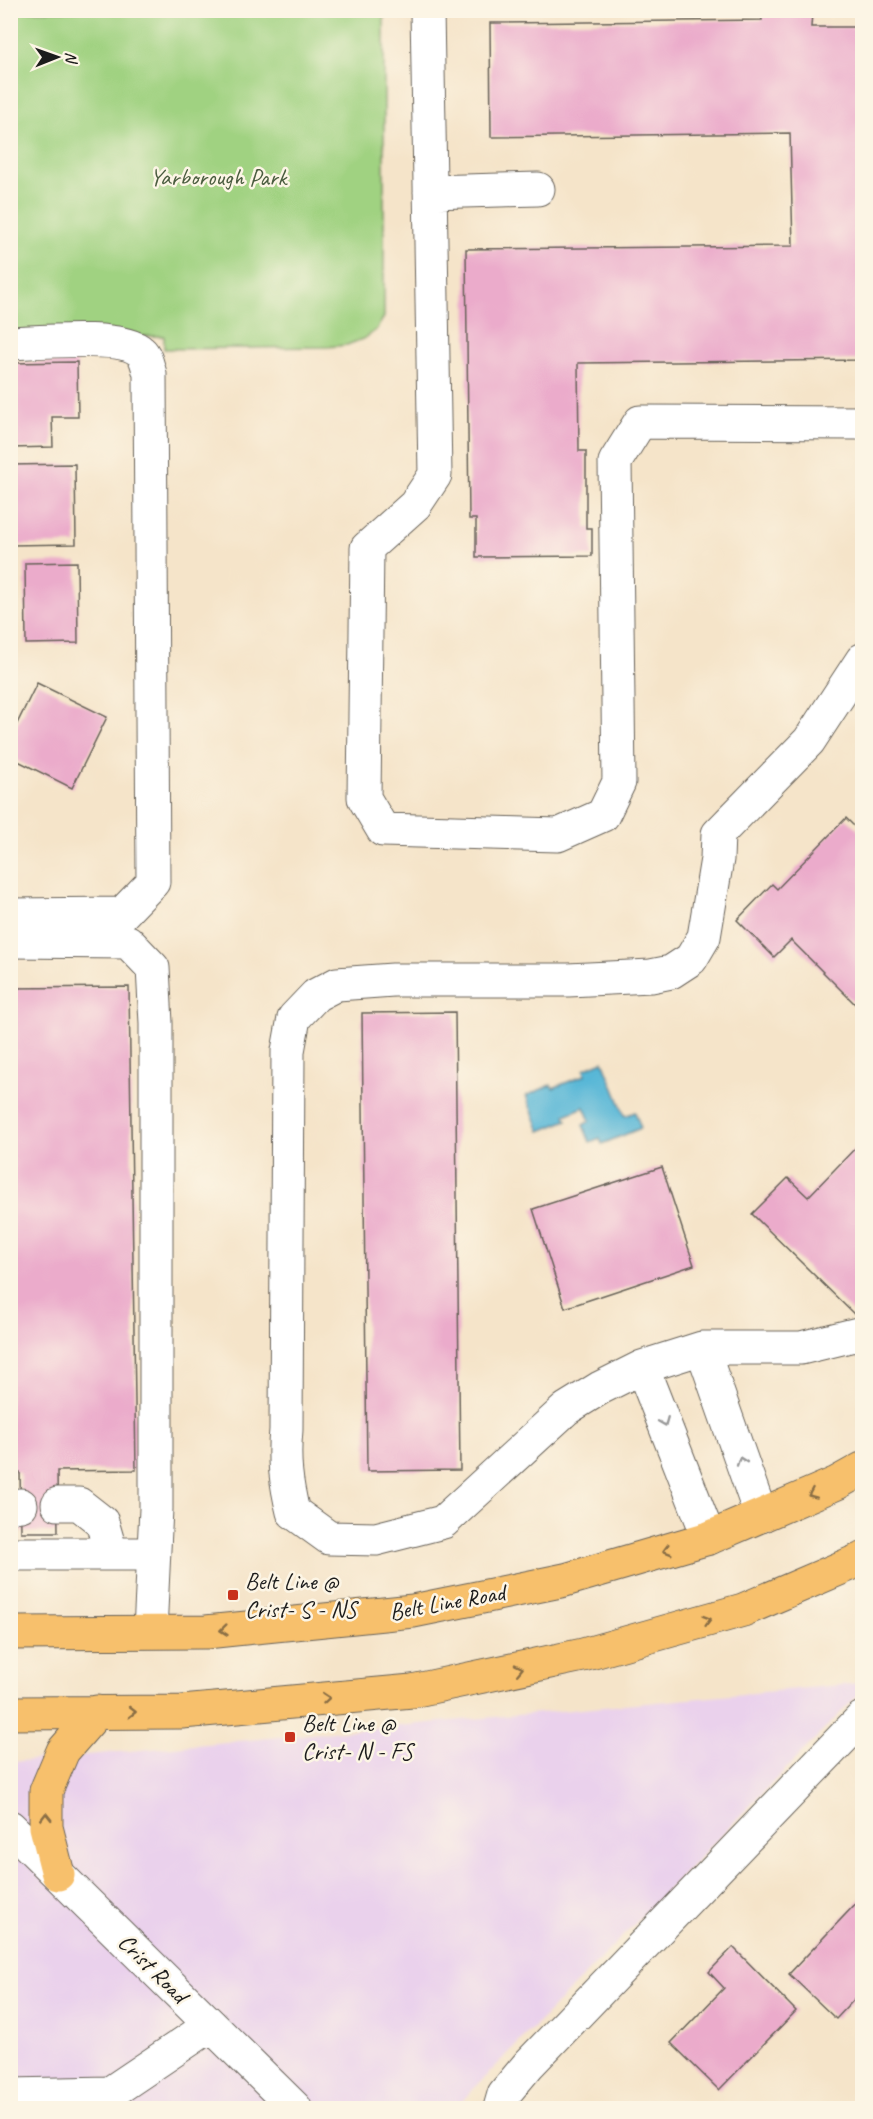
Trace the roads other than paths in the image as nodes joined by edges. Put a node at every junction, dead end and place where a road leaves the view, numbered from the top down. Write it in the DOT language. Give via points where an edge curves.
graph roads {
  1 [pos="428,10"];
  2 [pos="538,189"];
  3 [pos="430,192"];
  4 [pos="10,343"];
  5 [pos="862,423"];
  6 [pos="862,660"];
  7 [pos="10,915"];
  8 [pos="10,941"];
  9 [pos="862,1333"];
  10 [pos="702,1348"];
  11 [pos="642,1367"];
  12 [pos="862,1469"];
  13 [pos="58,1504"];
  14 [pos="761,1516"];
  15 [pos="709,1538"];
  16 [pos="111,1553"];
  17 [pos="10,1554"];
  18 [pos="153,1554"];
  19 [pos="862,1559"];
  20 [pos="150,1631"];
  21 [pos="10,1633"];
  22 [pos="97,1712"];
  23 [pos="10,1713"];
  24 [pos="862,1718"];
  25 [pos="10,1827"];
  26 [pos="58,1874"];
  27 [pos="211,2025"];
  28 [pos="10,2095"];
  29 [pos="110,2101"];
  30 [pos="295,2109"];
  31 [pos="500,2109"];
  1 -- 3 [label="street"];
  2 -- 3 [label="street"];
  3 -- 5 [label="street" via="435,475 415,505 368,548 364,798 383,830 558,835 603,815 619,782 615,462 640,422"];
  4 -- 7 [label="street" via="128,344 142,352 150,374 153,882 122,914"];
  6 -- 11 [label="street" via="809,741 718,834 704,936 691,959 671,972 568,980 393,980 338,984 316,994 294,1018 288,1051 284,1451 293,1512 329,1538 376,1539 443,1522 566,1409"];
  8 -- 18 [label="street" via="128,942 153,968"];
  9 -- 10 [label="street" via="801,1348"];
  10 -- 11 [label="street"];
  14 -- 10 [label="street, one-way"];
  11 -- 15 [label="street, one-way"];
  12 -- 14 [label="main road, Belt Line Road, one-way"];
  13 -- 16 [label="street" via="79,1504 102,1522"];
  14 -- 15 [label="main road, Belt Line Road"];
  15 -- 20 [label="main road, Belt Line Road, one-way" via="565,1580 413,1611 206,1632"];
  16 -- 17 [label="street"];
  16 -- 18 [label="street"];
  18 -- 20 [label="street"];
  22 -- 19 [label="main road, one-way" via="182,1712 412,1691 583,1655 743,1610"];
  20 -- 21 [label="main road, Belt Line Road"];
  22 -- 23 [label="main road"];
  26 -- 22 [label="main road, one-way" via="46,1827 46,1791 63,1751"];
  24 -- 31 [label="street" via="529,2064 504,2094"];
  25 -- 26 [label="street, Crist Road"];
  26 -- 27 [label="street, Crist Road"];
  27 -- 29 [label="street"];
  27 -- 30 [label="street, Crist Road"];
  28 -- 29 [label="street"];
}
